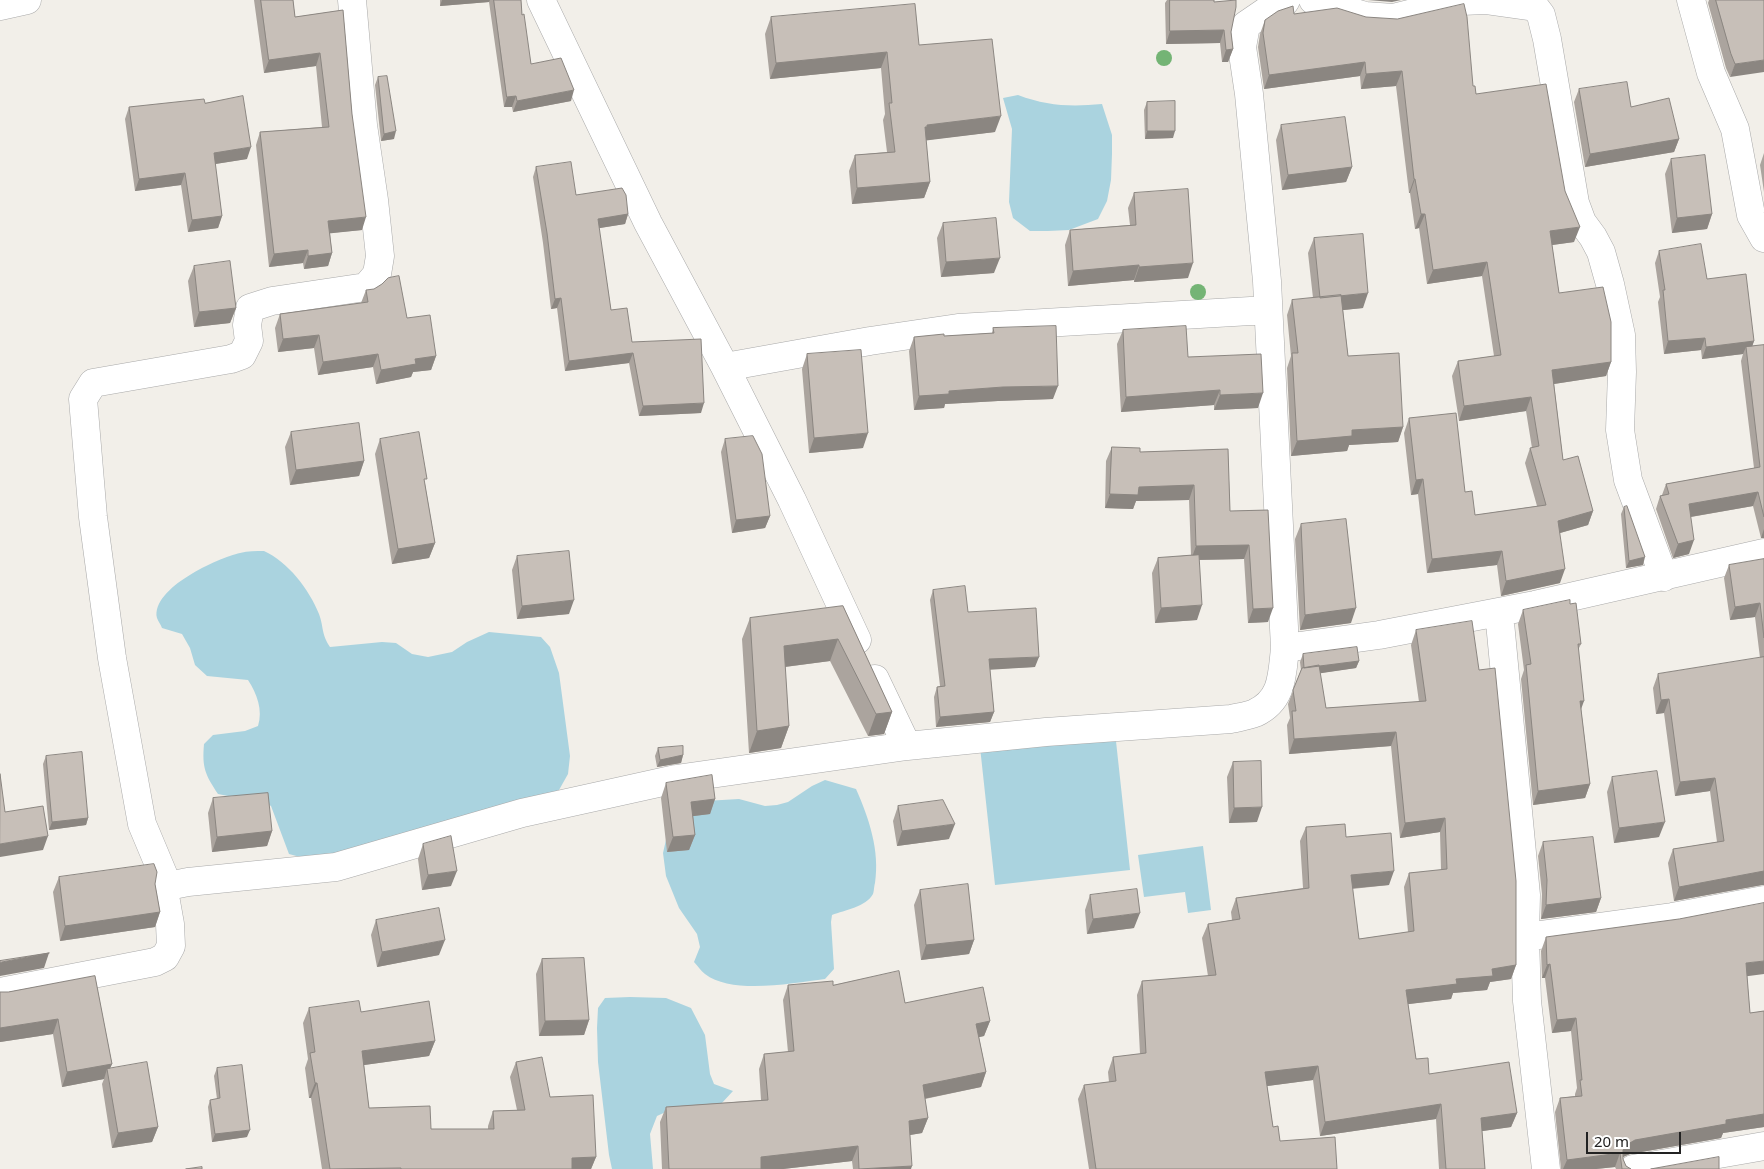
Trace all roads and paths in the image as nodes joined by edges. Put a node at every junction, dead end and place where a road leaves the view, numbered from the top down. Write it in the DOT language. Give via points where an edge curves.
graph roads {
  1 [pos="27,0"];
  2 [pos="352,0"];
  3 [pos="541,0"];
  4 [pos="1286,0"];
  5 [pos="1313,0"];
  6 [pos="1691,0"];
  7 [pos="0,6"];
  8 [pos="1764,238"];
  9 [pos="1268,310"];
  10 [pos="725,367"];
  11 [pos="1764,554"];
  12 [pos="1664,577"];
  13 [pos="1499,612"];
  14 [pos="1285,648"];
  15 [pos="907,746"];
  16 [pos="168,886"];
  17 [pos="1764,900"];
  18 [pos="1524,937"];
  19 [pos="0,992"];
  20 [pos="1764,1146"];
  21 [pos="1546,1169"];
  22 [pos="1632,1169"];
  1 -- 7 [label="street"];
  2 -- 16 [label="street" via="363,125 380,256 377,274 366,287 272,301 250,308 249,341 242,355 94,383 83,399 92,517 116,678 142,824"];
  3 -- 10 [label="street" via="648,223"];
  4 -- 9 [label="street" via="1246,24 1242,47"];
  5 -- 12 [label="street" via="1365,16 1393,18 1485,0 1535,8 1541,15 1575,203 1582,222 1601,252 1621,335 1620,430 1628,480"];
  6 -- 8 [label="street" via="1711,73 1735,129 1751,215"];
  9 -- 10 [label="street" via="958,328"];
  9 -- 14 [label="street"];
  10 -- 15 [label="street" via="792,500"];
  11 -- 12 [label="street"];
  12 -- 13 [label="street"];
  13 -- 14 [label="street" via="1379,635"];
  13 -- 18 [label="street" via="1526,895"];
  14 -- 15 [label="street" via="1281,682 1274,700 1255,713 1231,719"];
  15 -- 16 [label="street" via="676,779 522,813 336,867 214,878"];
  16 -- 19 [label="street" via="165,896 171,946 166,957 155,962"];
  17 -- 18 [label="street" via="1672,917"];
  18 -- 21 [label="street" via="1526,1001"];
  20 -- 22 [label="street"];
}
